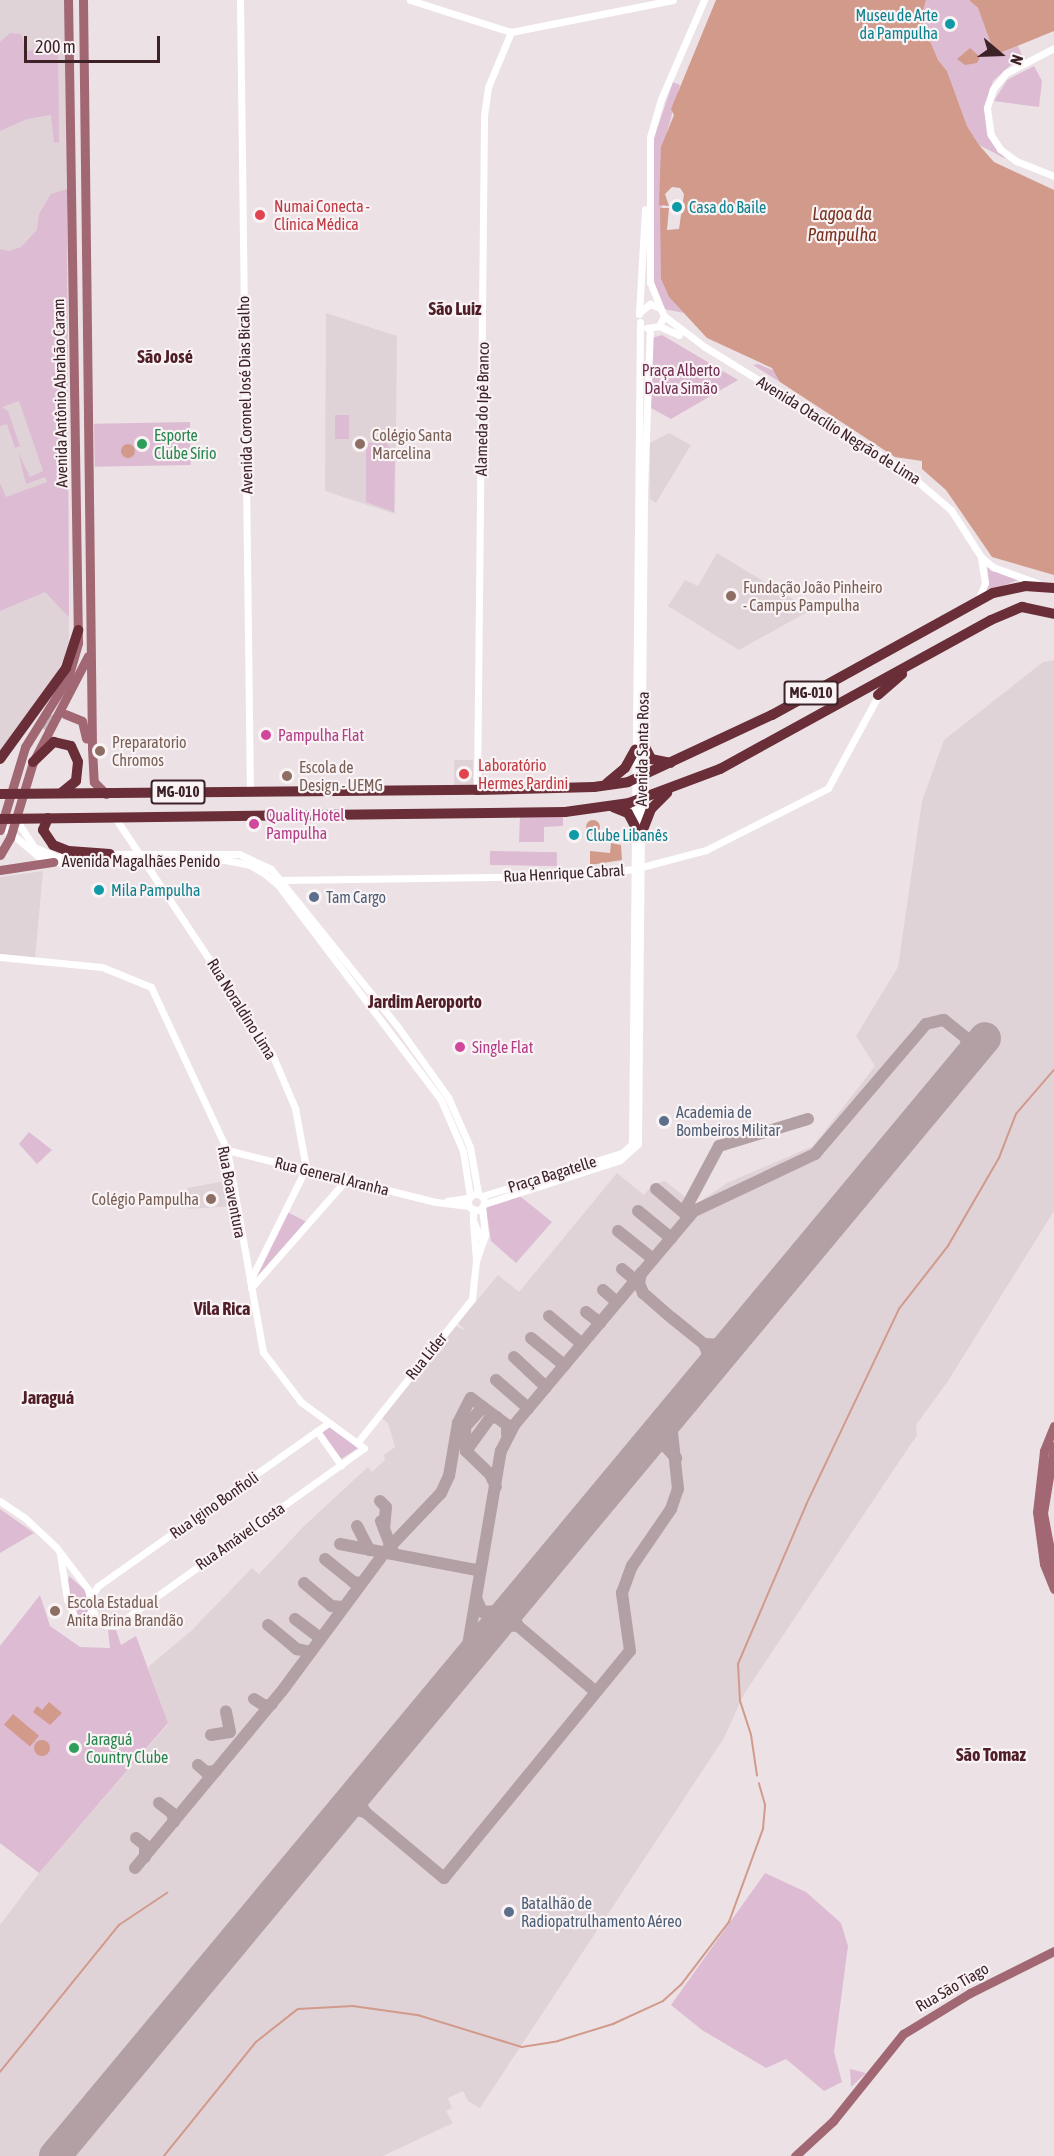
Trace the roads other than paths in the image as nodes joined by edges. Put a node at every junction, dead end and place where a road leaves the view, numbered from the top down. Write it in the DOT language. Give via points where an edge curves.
graph roads {
  1 [pos="68,0"];
  2 [pos="84,0"];
  3 [pos="240,0"];
  4 [pos="410,0"];
  5 [pos="674,0"];
  6 [pos="704,0"];
  7 [pos="510,32"];
  8 [pos="1054,48"];
  9 [pos="1054,176"];
  10 [pos="647,201"];
  11 [pos="640,254"];
  12 [pos="649,270"];
  13 [pos="660,308"];
  14 [pos="664,316"];
  15 [pos="640,318"];
  16 [pos="659,326"];
  17 [pos="650,329"];
  18 [pos="705,347"];
  19 [pos="75,350"];
  20 [pos="87,350"];
  21 [pos="981,557"];
  22 [pos="1054,588"];
  23 [pos="977,603"];
  24 [pos="1054,614"];
  25 [pos="78,630"];
  26 [pos="90,643"];
  27 [pos="908,667"];
  28 [pos="875,694"];
  29 [pos="65,714"];
  30 [pos="43,728"];
  31 [pos="639,746"];
  32 [pos="0,759"];
  33 [pos="33,762"];
  34 [pos="674,763"];
  35 [pos="17,771"];
  36 [pos="639,779"];
  37 [pos="94,782"];
  38 [pos="603,786"];
  39 [pos="673,789"];
  40 [pos="477,790"];
  41 [pos="250,791"];
  42 [pos="0,794"];
  43 [pos="59,794"];
  44 [pos="106,794"];
  45 [pos="638,801"];
  46 [pos="19,807"];
  47 [pos="610,807"];
  48 [pos="48,818"];
  49 [pos="0,819"];
  50 [pos="116,819"];
  51 [pos="0,824"];
  52 [pos="0,830"];
  53 [pos="638,831"];
  54 [pos="110,854"];
  55 [pos="0,855"];
  56 [pos="143,857"];
  57 [pos="52,858"];
  58 [pos="638,869"];
  59 [pos="0,870"];
  60 [pos="283,880"];
  61 [pos="0,957"];
  62 [pos="227,1150"];
  63 [pos="621,1156"];
  64 [pos="306,1168"];
  65 [pos="346,1180"];
  66 [pos="480,1194"];
  67 [pos="470,1202"];
  68 [pos="483,1206"];
  69 [pos="473,1221"];
  70 [pos="483,1242"];
  71 [pos="476,1261"];
  72 [pos="250,1285"];
  73 [pos="328,1423"];
  74 [pos="1054,1425"];
  75 [pos="317,1431"];
  76 [pos="357,1443"];
  77 [pos="1054,1446"];
  78 [pos="364,1448"];
  79 [pos="341,1465"];
  80 [pos="0,1501"];
  81 [pos="60,1554"];
  82 [pos="1054,1571"];
  83 [pos="98,1586"];
  84 [pos="88,1588"];
  85 [pos="1054,1589"];
  86 [pos="91,1597"];
  87 [pos="91,1611"];
  88 [pos="1054,1951"];
  89 [pos="795,2156"];
  1 -- 19 [label="main road, Avenida Antônio Abrahão Caram"];
  2 -- 20 [label="main road, Avenida Antônio Abrahão Caram"];
  3 -- 41 [label="street, Avenida Coronel José Dias Bicalho"];
  4 -- 7 [label="street"];
  5 -- 7 [label="street"];
  6 -- 10 [label="street" via="652,126"];
  7 -- 40 [label="street, Alameda do Ipê Branco" via="488,87 484,116"];
  8 -- 9 [label="street" via="1006,73 993,89 987,108 991,135 1006,155"];
  10 -- 11 [label="street"];
  10 -- 12 [label="street"];
  11 -- 12 [label="street" via="646,258"];
  11 -- 15 [label="street"];
  12 -- 13 [label="street"];
  13 -- 14 [label="street"];
  13 -- 15 [label="street" via="650,304"];
  14 -- 16 [label="street"];
  14 -- 18 [label="street, Avenida Otacílio Negrão de Lima"];
  15 -- 17 [label="street"];
  15 -- 31 [label="street, Avenida Santa Rosa"];
  16 -- 17 [label="street"];
  16 -- 18 [label="street, Avenida Otacílio Negrão de Lima"];
  17 -- 31 [label="street, Avenida Santa Rosa"];
  18 -- 21 [label="street, Avenida Otacílio Negrão de Lima" via="924,484 951,510"];
  19 -- 20 [label="main road"];
  19 -- 25 [label="main road, Avenida Antônio Abrahão Caram"];
  20 -- 26 [label="main road, Avenida Antônio Abrahão Caram"];
  21 -- 22 [label="street, Avenida Otacílio Negrão de Lima" via="1000,573"];
  21 -- 23 [label="street, Avenida Otacílio Negrão de Lima" via="985,583"];
  22 -- 23 [label="highway, MG-010" via="1014,587"];
  23 -- 34 [label="highway, MG-010" via="762,720"];
  24 -- 27 [label="highway, MG-010" via="1031,607 1014,610"];
  25 -- 32 [label="highway" via="66,668"];
  25 -- 35 [label="main road, Avenida Antônio Abrahão Caram" via="72,669 25,747"];
  26 -- 33 [label="main road, Avenida Antônio Abrahão Caram" via="75,684"];
  26 -- 37 [label="main road, Avenida Antônio Abrahão Caram"];
  27 -- 28 [label="highway"];
  27 -- 28 [label="highway, MG-010" via="885,680"];
  28 -- 39 [label="highway, MG-010"];
  28 -- 58 [label="street, Rua Henrique Cabral" via="828,788 723,843"];
  29 -- 37 [label="main road" via="76,718 86,730 87,768"];
  30 -- 35 [label="main road"];
  31 -- 34 [label="highway" via="651,759"];
  31 -- 36 [label="street, Avenida Santa Rosa"];
  31 -- 38 [label="highway" via="625,768"];
  33 -- 43 [label="highway" via="54,742 71,746 77,754 76,781"];
  33 -- 46 [label="main road, Avenida Antônio Abrahão Caram"];
  34 -- 36 [label="highway, MG-010"];
  35 -- 52 [label="main road"];
  36 -- 38 [label="highway, MG-010"];
  36 -- 45 [label="street, Avenida Santa Rosa"];
  37 -- 44 [label="main road"];
  38 -- 40 [label="highway, MG-010"];
  39 -- 45 [label="highway, MG-010"];
  39 -- 53 [label="highway" via="651,809"];
  40 -- 41 [label="highway, MG-010"];
  41 -- 44 [label="highway, MG-010"];
  42 -- 43 [label="highway, MG-010"];
  43 -- 44 [label="highway, MG-010"];
  45 -- 47 [label="highway, MG-010"];
  45 -- 53 [label="street, Avenida Santa Rosa"];
  46 -- 55 [label="main road, Avenida Antônio Abrahão Caram" via="10,838"];
  46 -- 57 [label="street" via="20,826 27,840"];
  47 -- 50 [label="highway, MG-010" via="565,812"];
  47 -- 53 [label="highway" via="625,810"];
  48 -- 49 [label="highway, MG-010"];
  48 -- 50 [label="highway, MG-010"];
  48 -- 54 [label="highway" via="43,830 52,845 69,851"];
  50 -- 56 [label="street, Rua Noraldino Lima"];
  51 -- 57 [label="street, Avenida Magalhães Penido" via="38,856"];
  53 -- 58 [label="street, Avenida Santa Rosa"];
  54 -- 56 [label="street, Avenida Magalhães Penido"];
  54 -- 57 [label="street, Avenida Magalhães Penido"];
  56 -- 57 [label="street, Avenida Magalhães Penido"];
  56 -- 60 [label="street, Avenida Magalhães Penido" via="250,856"];
  56 -- 64 [label="street, Rua Noraldino Lima" via="272,1054 295,1108"];
  56 -- 67 [label="street, Avenida Magalhães Penido" via="241,862 278,885 441,1101 463,1150"];
  57 -- 59 [label="main road"];
  58 -- 60 [label="street, Rua Henrique Cabral" via="575,876"];
  58 -- 63 [label="street, Avenida Santa Rosa" via="638,1144"];
  60 -- 66 [label="street, Avenida Magalhães Penido" via="448,1097 470,1147"];
  61 -- 62 [label="street, Rua Boaventura" via="102,967 151,987"];
  62 -- 64 [label="street, Rua General Aranha"];
  62 -- 72 [label="street, Rua Boaventura"];
  63 -- 66 [label="street, Praça Bagatelle"];
  63 -- 68 [label="street, Praça Bagatelle"];
  64 -- 65 [label="street, Rua General Aranha"];
  64 -- 72 [label="street"];
  65 -- 67 [label="street, Rua General Aranha" via="436,1202"];
  65 -- 72 [label="street"];
  66 -- 67 [label="street, Praça Bagatelle"];
  66 -- 68 [label="street, Avenida Magalhães Penido"];
  67 -- 68 [label="street, Praça Bagatelle"];
  67 -- 69 [label="street, Rua Líder"];
  68 -- 70 [label="street, Rua Líder"];
  69 -- 70 [label="street, Rua Líder"];
  69 -- 71 [label="street, Rua Líder"];
  70 -- 71 [label="street, Rua Líder"];
  71 -- 76 [label="street, Rua Líder" via="472,1299"];
  72 -- 73 [label="street, Rua Boaventura" via="268,1363 301,1402"];
  73 -- 75 [label="street, Rua Igino Bonfioli"];
  73 -- 76 [label="street, Rua Boaventura"];
  74 -- 85 [label="main road" via="1044,1451 1036,1512 1044,1564"];
  75 -- 79 [label="street"];
  75 -- 83 [label="street, Rua Igino Bonfioli"];
  76 -- 78 [label="street, Rua Boaventura"];
  77 -- 82 [label="main road" via="1043,1513"];
  78 -- 79 [label="street, Rua Amável Costa"];
  79 -- 87 [label="street, Rua Amável Costa" via="117,1625 100,1623"];
  80 -- 81 [label="street" via="40,1531"];
  81 -- 84 [label="street"];
  81 -- 87 [label="street" via="67,1599 75,1618 84,1623"];
  83 -- 84 [label="street, Rua Igino Bonfioli"];
  83 -- 86 [label="street, Rua Igino Bonfioli"];
  84 -- 86 [label="street"];
  86 -- 87 [label="street"];
  88 -- 89 [label="main road, Rua São Tiago" via="940,2010 896,2041 888,2057 860,2084 833,2121"];
}
